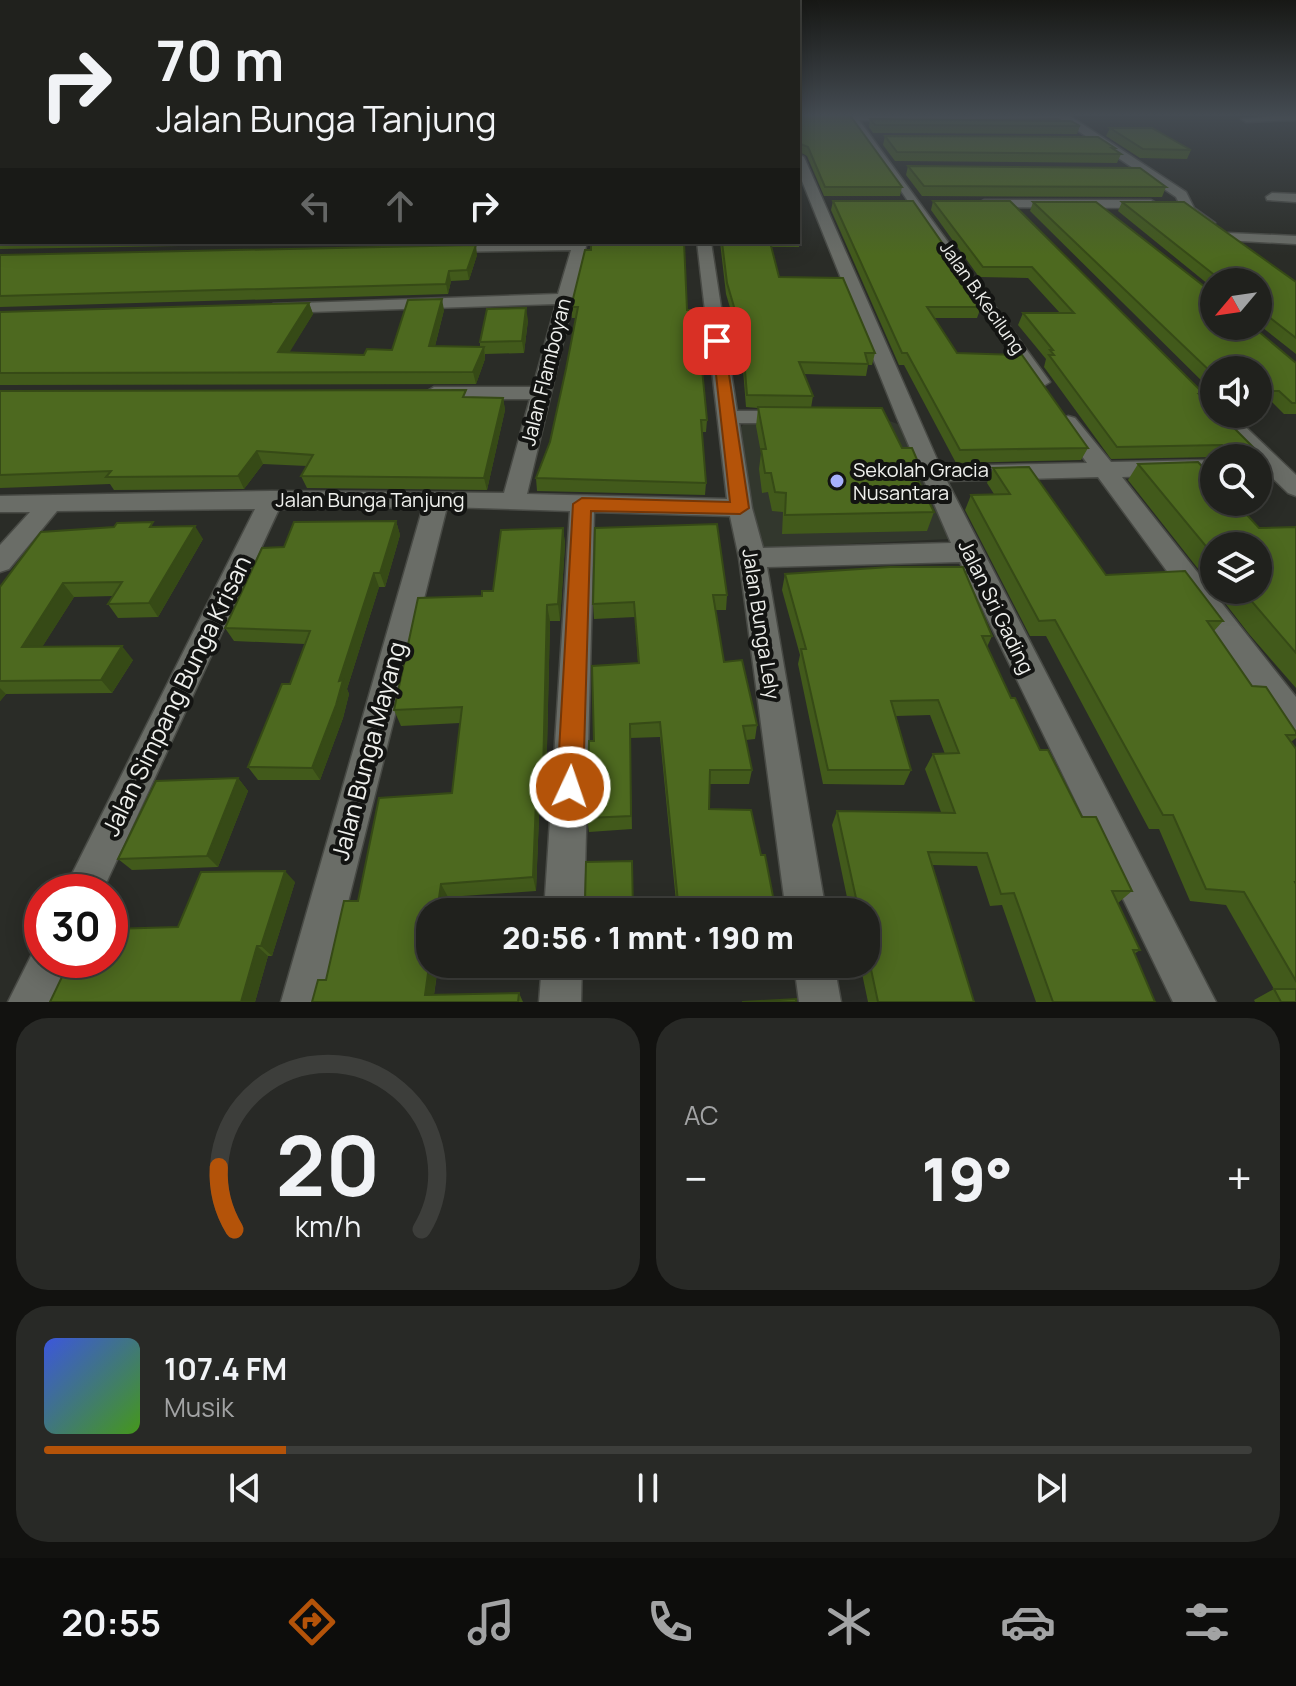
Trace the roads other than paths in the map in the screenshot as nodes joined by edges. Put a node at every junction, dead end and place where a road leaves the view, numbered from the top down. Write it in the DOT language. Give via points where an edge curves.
graph roads {
  1 [pos="886,161"];
  2 [pos="1132,161"];
  3 [pos="800,162"];
  4 [pos="891,168"];
  5 [pos="906,168"];
  6 [pos="1116,170"];
  7 [pos="1146,170"];
  8 [pos="1272,197"];
  9 [pos="1296,198"];
  10 [pos="815,203"];
  11 [pos="892,203"];
  12 [pos="923,204"];
  13 [pos="972,204"];
  14 [pos="1097,204"];
  15 [pos="1186,204"];
  16 [pos="1013,205"];
  17 [pos="1029,222"];
  18 [pos="1118,222"];
  19 [pos="1228,237"];
  20 [pos="1296,240"];
  21 [pos="580,244"];
  22 [pos="704,244"];
  23 [pos="423,248"];
  24 [pos="1251,252"];
  25 [pos="565,299"];
  26 [pos="267,308"];
  27 [pos="421,393"];
  28 [pos="541,393"];
  29 [pos="729,417"];
  30 [pos="805,417"];
  31 [pos="1232,428"];
  32 [pos="1246,444"];
  33 [pos="1272,465"];
  34 [pos="1296,465"];
  35 [pos="1200,467"];
  36 [pos="1103,470"];
  37 [pos="1272,470"];
  38 [pos="933,474"];
  39 [pos="1296,488"];
  40 [pos="272,499"];
  41 [pos="437,499"];
  42 [pos="52,502"];
  43 [pos="513,503"];
  44 [pos="0,504"];
  45 [pos="582,504"];
  46 [pos="740,508"];
  47 [pos="968,552"];
  48 [pos="752,558"];
  49 [pos="0,562"];
  50 [pos="1296,722"];
  51 [pos="91,874"];
  52 [pos="565,898"];
  53 [pos="804,898"];
  54 [pos="41,978"];
  55 [pos="561,978"];
  56 [pos="816,978"];
  57 [pos="29,1002"];
  58 [pos="302,1002"];
  59 [pos="560,1002"];
  60 [pos="820,1002"];
  61 [pos="1195,1002"];
  1 -- 4 [label="street, Jalan B.Kecilung"];
  2 -- 7 [label="street"];
  3 -- 10 [label="street, Jalan Sri Gading"];
  4 -- 5 [label="street"];
  4 -- 12 [label="street, Jalan B.Kecilung"];
  6 -- 7 [label="street"];
  7 -- 15 [label="street"];
  8 -- 9 [label="street"];
  10 -- 38 [label="street, Jalan Sri Gading" via="894,418"];
  11 -- 12 [label="street"];
  12 -- 36 [label="street, Jalan B.Kecilung"];
  13 -- 16 [label="street"];
  14 -- 15 [label="street"];
  14 -- 16 [label="street"];
  14 -- 18 [label="street"];
  15 -- 19 [label="street"];
  16 -- 17 [label="street"];
  19 -- 20 [label="street"];
  19 -- 24 [label="street"];
  21 -- 23 [label="street"];
  21 -- 25 [label="street, Jalan Flamboyan"];
  22 -- 29 [label="street, Jalan Bunga Lely"];
  25 -- 26 [label="street"];
  25 -- 28 [label="street, Jalan Flamboyan"];
  27 -- 28 [label="street"];
  28 -- 43 [label="street, Jalan Flamboyan"];
  29 -- 30 [label="street"];
  29 -- 46 [label="street, Jalan Bunga Lely"];
  31 -- 32 [label="street"];
  33 -- 34 [label="street"];
  35 -- 36 [label="street"];
  36 -- 38 [label="street"];
  36 -- 50 [label="street, Jalan B.Kecilung"];
  37 -- 39 [label="street"];
  38 -- 47 [label="street, Jalan Sri Gading"];
  40 -- 41 [label="street, Jalan Bunga Tanjung"];
  40 -- 42 [label="street, Jalan Bunga Tanjung"];
  40 -- 51 [label="street, Jalan Simpang Bunga Krisan"];
  41 -- 43 [label="street, Jalan Bunga Tanjung"];
  41 -- 58 [label="street, Jalan Bunga Mayang"];
  42 -- 44 [label="street, Jalan Bunga Tanjung"];
  42 -- 49 [label="street"];
  43 -- 45 [label="street, Jalan Bunga Tanjung"];
  45 -- 46 [label="street, Jalan Bunga Tanjung"];
  45 -- 52 [label="street"];
  46 -- 48 [label="street, Jalan Bunga Lely"];
  47 -- 48 [label="street"];
  47 -- 61 [label="street, Jalan Sri Gading"];
  48 -- 53 [label="street, Jalan Bunga Lely"];
  54 -- 57 [label="street"];
  55 -- 59 [label="street"];
  56 -- 60 [label="street"];
}
